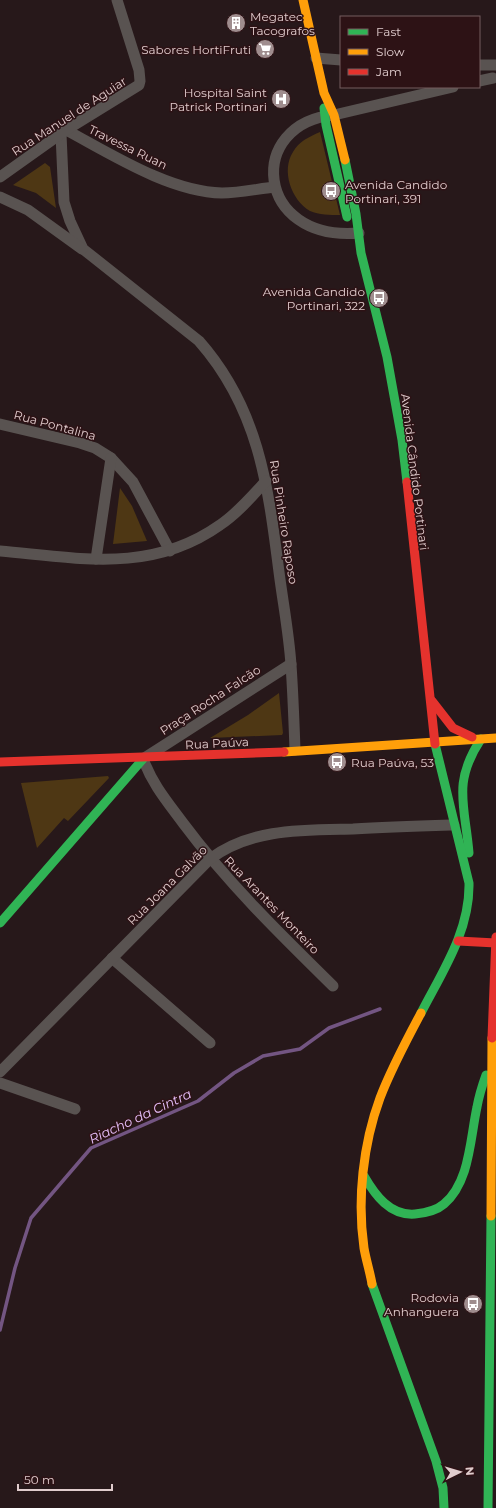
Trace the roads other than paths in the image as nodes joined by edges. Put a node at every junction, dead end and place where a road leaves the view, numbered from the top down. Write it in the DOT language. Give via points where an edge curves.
graph roads {
  1 [pos="117,0"];
  2 [pos="303,0"];
  3 [pos="316,58"];
  4 [pos="340,60"];
  5 [pos="480,65"];
  6 [pos="496,65"];
  7 [pos="493,78"];
  8 [pos="480,81"];
  9 [pos="449,88"];
  10 [pos="329,115"];
  11 [pos="63,132"];
  12 [pos="0,178"];
  13 [pos="274,187"];
  14 [pos="0,197"];
  15 [pos="355,233"];
  16 [pos="82,249"];
  17 [pos="0,424"];
  18 [pos="111,458"];
  19 [pos="266,481"];
  20 [pos="0,551"];
  21 [pos="170,551"];
  22 [pos="96,560"];
  23 [pos="291,664"];
  24 [pos="429,696"];
  25 [pos="496,738"];
  26 [pos="481,739"];
  27 [pos="435,742"];
  28 [pos="295,750"];
  29 [pos="143,759"];
  30 [pos="0,762"];
  31 [pos="454,825"];
  32 [pos="210,859"];
  33 [pos="467,871"];
  34 [pos="0,923"];
  35 [pos="496,937"];
  36 [pos="458,941"];
  37 [pos="496,943"];
  38 [pos="112,958"];
  39 [pos="332,986"];
  40 [pos="210,1043"];
  41 [pos="490,1060"];
  42 [pos="0,1072"];
  43 [pos="0,1083"];
  44 [pos="75,1109"];
  45 [pos="364,1176"];
  46 [pos="444,1508"];
  47 [pos="488,1508"];
  1 -- 11 [label="street, Rua Manuel de Aguiar" via="139,70 139,86"];
  2 -- 3 [label="main road, Avenida Cândido Portinari"];
  3 -- 4 [label="street"];
  3 -- 10 [label="main road, Avenida Cândido Portinari"];
  5 -- 6 [label="street"];
  7 -- 8 [label="street"];
  9 -- 10 [label="street"];
  10 -- 13 [label="street" via="306,121 282,142 274,170"];
  10 -- 15 [label="main road, Avenida Cândido Portinari" via="334,164"];
  11 -- 12 [label="street, Rua Manuel de Aguiar"];
  11 -- 13 [label="street, Travessa Ruan" via="129,165 179,184 222,192"];
  11 -- 16 [label="street, Rua Pinheiro Raposo" via="64,202"];
  13 -- 15 [label="street" via="288,212 300,222 329,233"];
  14 -- 16 [label="street" via="28,210"];
  15 -- 24 [label="main road, Avenida Cândido Portinari" via="387,357 402,440"];
  16 -- 19 [label="street, Rua Pinheiro Raposo" via="199,341 215,359 242,407 260,454"];
  17 -- 18 [label="street, Rua Pontalina" via="80,443"];
  18 -- 21 [label="street, Rua Pontalina" via="133,482"];
  18 -- 22 [label="street"];
  19 -- 21 [label="street" via="221,525 204,536"];
  19 -- 23 [label="street, Rua Pinheiro Raposo"];
  20 -- 22 [label="street"];
  21 -- 22 [label="street" via="126,560"];
  23 -- 28 [label="street, Rua Pinheiro Raposo"];
  23 -- 29 [label="street, Praça Rocha Falcão"];
  24 -- 26 [label="main road, Avenida Cândido Portinari" via="447,724 456,732"];
  24 -- 27 [label="main road, Avenida Cândido Portinari"];
  25 -- 26 [label="main road, Rua Paúva"];
  26 -- 27 [label="main road, Rua Paúva"];
  26 -- 33 [label="main road, Avenida Cândido Portinari" via="470,756 461,793 469,852"];
  27 -- 28 [label="main road, Rua Paúva"];
  27 -- 31 [label="main road, Avenida Cândido Portinari"];
  28 -- 29 [label="main road, Rua Paúva"];
  29 -- 30 [label="main road, Rua Paúva"];
  29 -- 32 [label="street, Rua Arantes Monteiro" via="151,780"];
  29 -- 34 [label="main road"];
  31 -- 32 [label="street, Rua Joana Galvão" via="274,833 224,848"];
  31 -- 33 [label="main road, Avenida Cândido Portinari"];
  32 -- 38 [label="street, Rua Joana Galvão"];
  32 -- 39 [label="street, Rua Arantes Monteiro" via="272,927"];
  33 -- 36 [label="main road, Avenida Cândido Portinari" via="469,903 466,921"];
  35 -- 41 [label="main road"];
  36 -- 37 [label="main road"];
  36 -- 45 [label="main road, Avenida Cândido Portinari" via="397,1059 380,1099 370,1133"];
  38 -- 40 [label="street"];
  38 -- 42 [label="street, Rua Joana Galvão"];
  41 -- 45 [label="main road" via="476,1108 461,1180 448,1201 428,1213 401,1213 388,1207 378,1198"];
  41 -- 47 [label="main road" via="491,1299"];
  43 -- 44 [label="street"];
  45 -- 46 [label="main road, Avenida Cândido Portinari" via="361,1193 364,1248 373,1286 436,1461 443,1488"];
}
